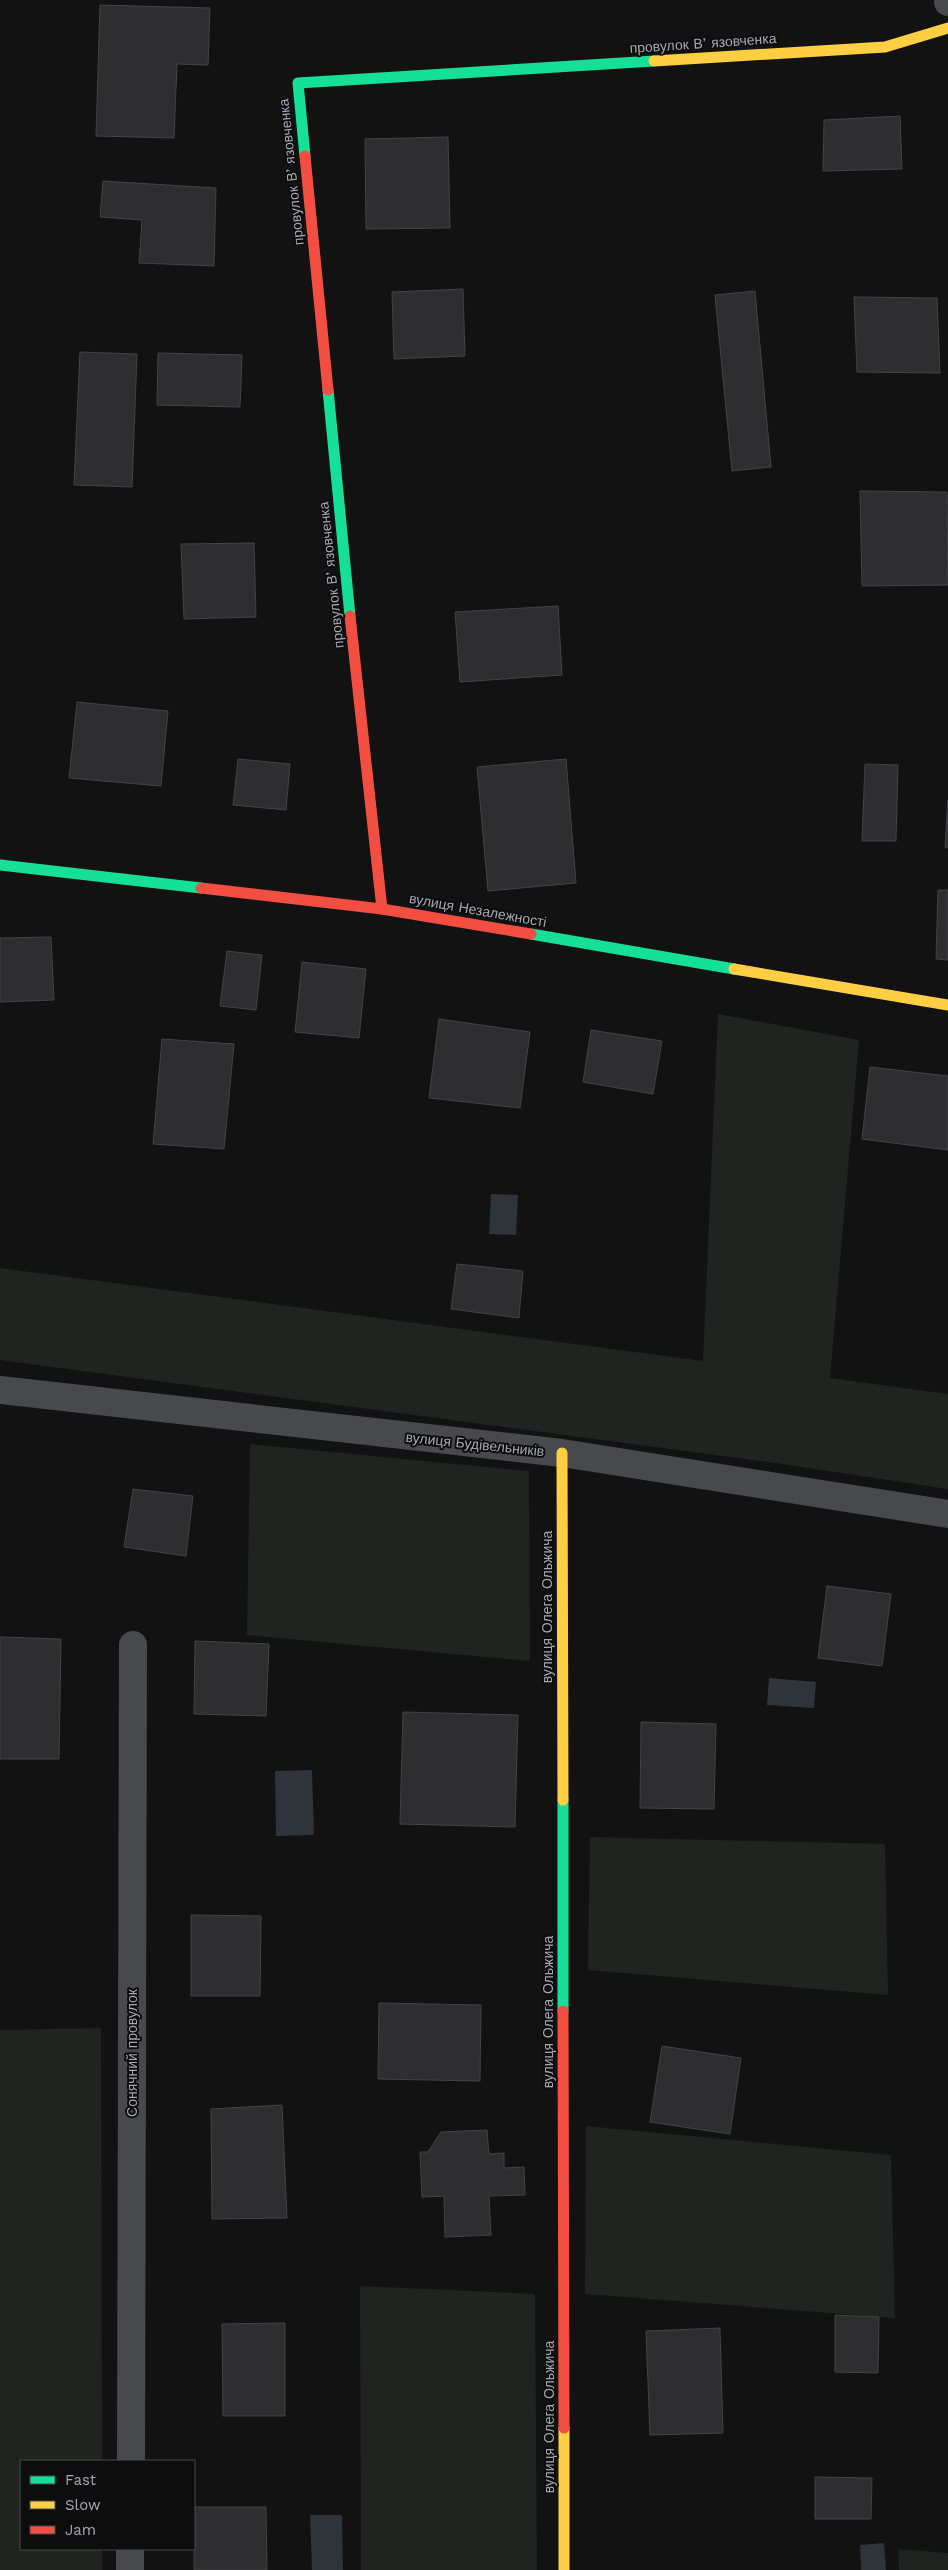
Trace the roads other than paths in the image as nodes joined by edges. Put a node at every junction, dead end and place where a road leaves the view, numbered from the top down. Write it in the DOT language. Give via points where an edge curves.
graph roads {
  1 [pos="948,28"];
  2 [pos="0,864"];
  3 [pos="382,909"];
  4 [pos="948,1005"];
  5 [pos="0,1390"];
  6 [pos="562,1453"];
  7 [pos="948,1514"];
  8 [pos="132,1645"];
  9 [pos="131,2460"];
  10 [pos="130,2550"];
  11 [pos="130,2570"];
  12 [pos="564,2570"];
  1 -- 3 [label="street, провулок Вʼязовченка" via="885,47 298,84 352,640"];
  2 -- 3 [label="street, вулиця Незалежності"];
  3 -- 4 [label="street, вулиця Незалежності"];
  5 -- 6 [label="street, вулиця Будівельників"];
  6 -- 7 [label="street, вулиця Будівельників"];
  6 -- 12 [label="street, вулиця Олега Ольжича"];
  8 -- 9 [label="street, Сонячний провулок"];
  10 -- 11 [label="street"];
}
